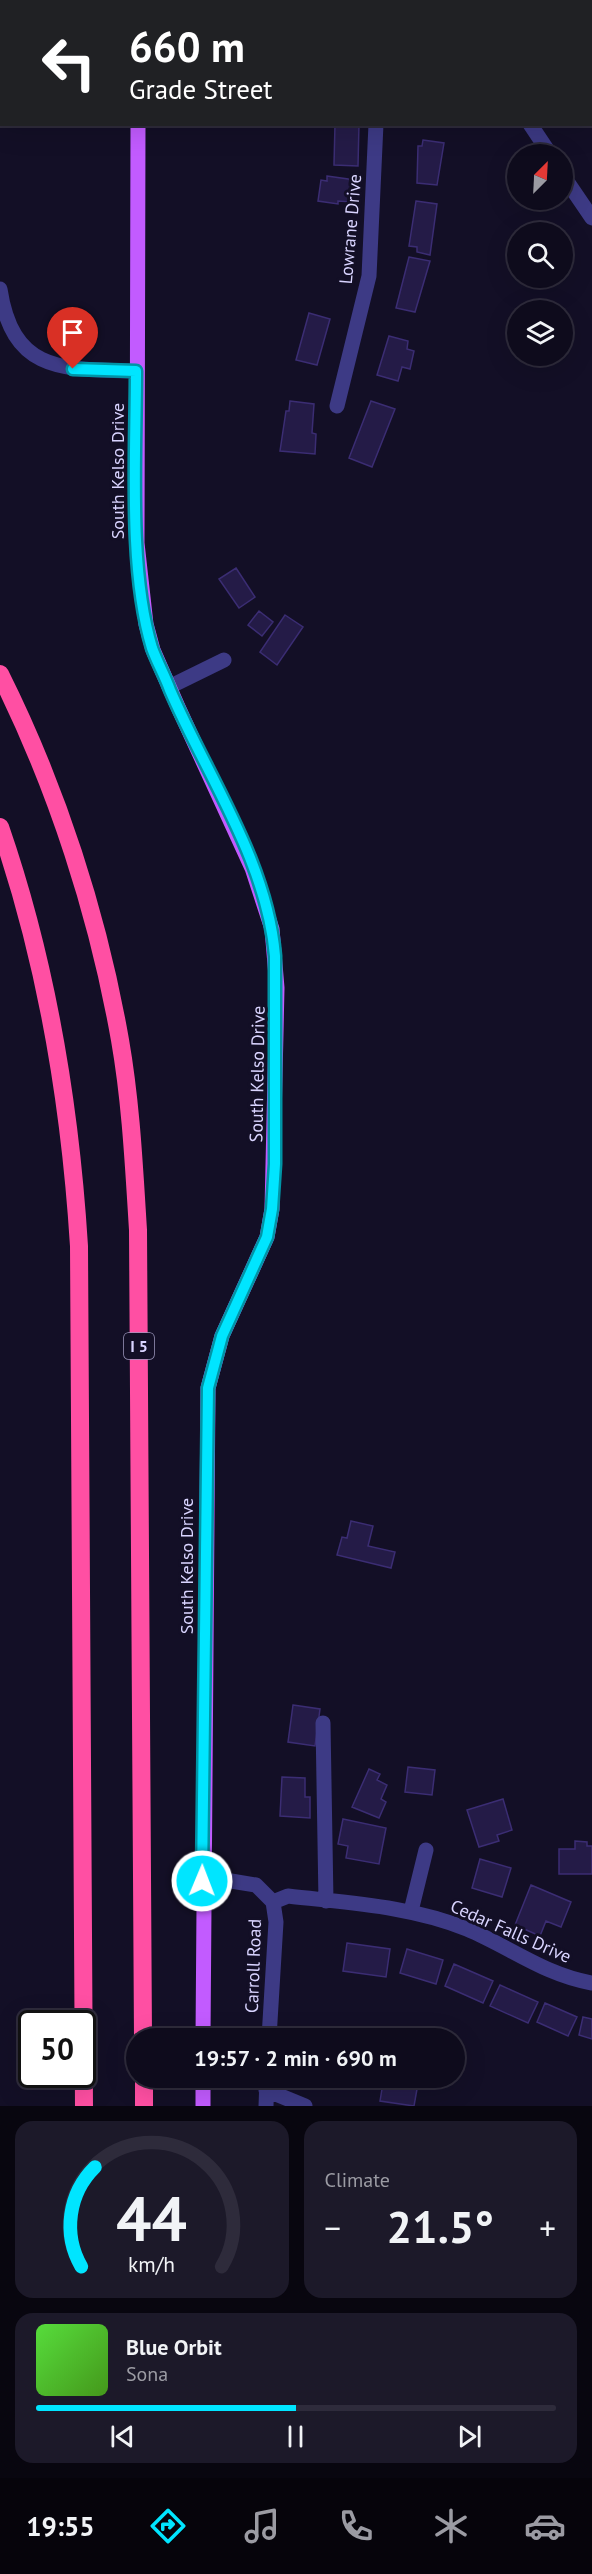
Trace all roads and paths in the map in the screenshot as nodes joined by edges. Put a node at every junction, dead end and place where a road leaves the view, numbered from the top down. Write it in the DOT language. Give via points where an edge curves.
graph roads {
  1 [pos="138,126"];
  2 [pos="376,126"];
  3 [pos="531,126"];
  4 [pos="543,144"];
  5 [pos="573,190"];
  6 [pos="592,218"];
  7 [pos="0,289"];
  8 [pos="136,371"];
  9 [pos="337,406"];
  10 [pos="224,660"];
  11 [pos="0,674"];
  12 [pos="169,687"];
  13 [pos="0,827"];
  14 [pos="323,1723"];
  15 [pos="426,1850"];
  16 [pos="202,1881"];
  17 [pos="326,1901"];
  18 [pos="273,1902"];
  19 [pos="411,1911"];
  20 [pos="592,1983"];
  21 [pos="143,2028"];
  22 [pos="203,2028"];
  23 [pos="270,2028"];
  24 [pos="144,2088"];
  25 [pos="203,2088"];
  26 [pos="266,2088"];
  27 [pos="273,2088"];
  28 [pos="84,2106"];
  29 [pos="144,2106"];
  30 [pos="203,2106"];
  31 [pos="266,2106"];
  32 [pos="305,2106"];
  1 -- 8 [label="main road, South Kelso Drive"];
  2 -- 9 [label="street, Lowrane Drive" via="369,276"];
  3 -- 4 [label="street"];
  5 -- 6 [label="street"];
  7 -- 8 [label="street" via="9,327 34,356 73,369"];
  8 -- 12 [label="main road, South Kelso Drive" via="137,543 146,624"];
  10 -- 12 [label="street"];
  11 -- 21 [label="highway, I 5" via="46,777 73,856 107,976 128,1103 138,1230"];
  12 -- 16 [label="main road, South Kelso Drive" via="255,877 272,929 277,988 272,1209 267,1237 222,1336 208,1388"];
  13 -- 28 [label="highway" via="33,931 55,1032 71,1135 78,1226"];
  14 -- 17 [label="street"];
  15 -- 19 [label="street"];
  16 -- 18 [label="street, Carroll Road" via="256,1885"];
  16 -- 22 [label="main road, South Kelso Drive"];
  17 -- 18 [label="street, Cedar Falls Drive" via="288,1896"];
  17 -- 19 [label="street, Cedar Falls Drive"];
  18 -- 23 [label="street, Carroll Road" via="276,1922"];
  19 -- 20 [label="street, Cedar Falls Drive" via="466,1929 542,1969"];
  24 -- 29 [label="highway"];
  25 -- 30 [label="main road"];
  26 -- 31 [label="street"];
  27 -- 32 [label="street"];
}
